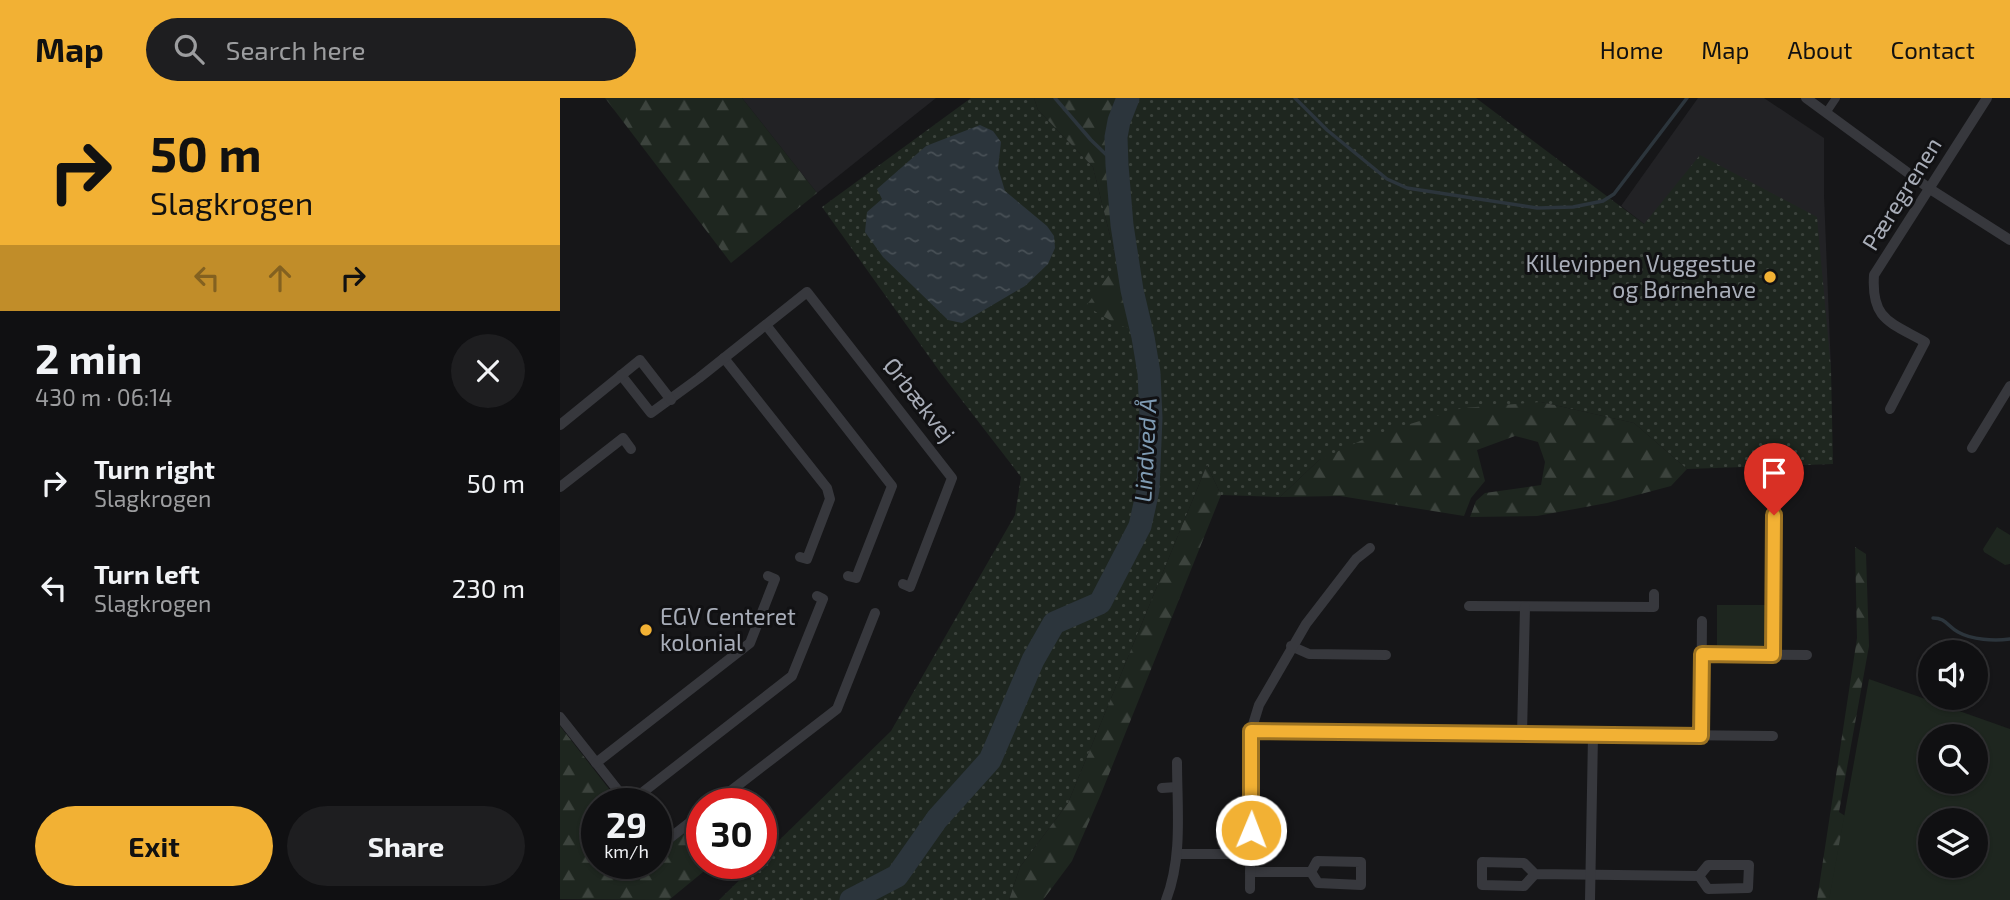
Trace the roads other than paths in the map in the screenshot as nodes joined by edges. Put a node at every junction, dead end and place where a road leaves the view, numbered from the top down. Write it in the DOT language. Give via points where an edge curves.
graph roads {
  1 [pos="1806,98"];
  2 [pos="1836,98"];
  3 [pos="1987,98"];
  4 [pos="1826,113"];
  5 [pos="1930,189"];
  6 [pos="2010,240"];
  7 [pos="766,325"];
  8 [pos="724,358"];
  9 [pos="621,375"];
  10 [pos="2010,386"];
  11 [pos="671,400"];
  12 [pos="1890,409"];
  13 [pos="560,425"];
  14 [pos="1972,448"];
  15 [pos="631,449"];
  16 [pos="560,487"];
  17 [pos="1774,515"];
  18 [pos="1370,548"];
  19 [pos="800,557"];
  20 [pos="768,576"];
  21 [pos="848,576"];
  22 [pos="903,584"];
  23 [pos="1654,594"];
  24 [pos="817,596"];
  25 [pos="1469,607"];
  26 [pos="1525,607"];
  27 [pos="875,613"];
  28 [pos="1702,621"];
  29 [pos="1291,646"];
  30 [pos="1386,654"];
  31 [pos="1702,654"];
  32 [pos="1773,655"];
  33 [pos="1807,655"];
  34 [pos="560,717"];
  35 [pos="1251,731"];
  36 [pos="1522,734"];
  37 [pos="1593,735"];
  38 [pos="1701,736"];
  39 [pos="1773,736"];
  40 [pos="1177,762"];
  41 [pos="596,763"];
  42 [pos="616,788"];
  43 [pos="647,788"];
  44 [pos="734,788"];
  45 [pos="1162,788"];
  46 [pos="1177,788"];
  47 [pos="686,825"];
  48 [pos="672,836"];
  49 [pos="1250,854"];
  50 [pos="1177,855"];
  51 [pos="1250,872"];
  52 [pos="1311,872"];
  53 [pos="1535,874"];
  54 [pos="1591,875"];
  55 [pos="1699,876"];
  56 [pos="1250,889"];
  57 [pos="1166,900"];
  58 [pos="1590,900"];
  1 -- 4 [label="street"];
  2 -- 4 [label="street"];
  3 -- 5 [label="street, Pæregrenen"];
  4 -- 5 [label="street"];
  5 -- 6 [label="street"];
  5 -- 12 [label="street, Pæregrenen" via="1874,275 1876,308 1886,320 1925,342"];
  7 -- 8 [label="street, Ørbækvej"];
  7 -- 21 [label="street" via="892,486 856,578"];
  7 -- 22 [label="street, Ørbækvej" via="807,292 952,478 910,587"];
  8 -- 11 [label="street, Ørbækvej"];
  8 -- 19 [label="street" via="827,488 830,499 807,559"];
  9 -- 11 [label="street, Ørbækvej" via="651,413"];
  9 -- 11 [label="street" via="640,360"];
  9 -- 13 [label="street"];
  10 -- 14 [label="street"];
  15 -- 16 [label="street" via="623,438"];
  17 -- 32 [label="street"];
  18 -- 29 [label="street" via="1356,559"];
  20 -- 41 [label="street" via="775,579 750,643"];
  23 -- 26 [label="street" via="1654,607"];
  24 -- 43 [label="street" via="823,599 792,676"];
  25 -- 26 [label="street"];
  26 -- 36 [label="street"];
  27 -- 44 [label="street" via="837,709"];
  28 -- 31 [label="street"];
  29 -- 30 [label="street" via="1309,654"];
  29 -- 35 [label="street" via="1259,705"];
  31 -- 32 [label="street"];
  31 -- 38 [label="street"];
  32 -- 33 [label="street"];
  34 -- 41 [label="street"];
  35 -- 36 [label="street"];
  35 -- 49 [label="street"];
  36 -- 37 [label="street"];
  37 -- 38 [label="street"];
  37 -- 54 [label="street"];
  38 -- 39 [label="street"];
  40 -- 46 [label="street"];
  41 -- 42 [label="street"];
  45 -- 46 [label="street"];
  46 -- 50 [label="street"];
  47 -- 48 [label="street"];
  49 -- 50 [label="street"];
  49 -- 51 [label="street"];
  50 -- 57 [label="street"];
  51 -- 52 [label="street"];
  51 -- 56 [label="street"];
  52 -- 52 [label="street" via="1318,883 1361,884 1361,862 1317,861"];
  53 -- 53 [label="street" via="1524,886 1482,885 1482,862 1524,863"];
  53 -- 54 [label="street"];
  54 -- 55 [label="street"];
  54 -- 58 [label="street"];
  55 -- 55 [label="street" via="1708,889 1748,888 1749,864 1708,865"];
}
